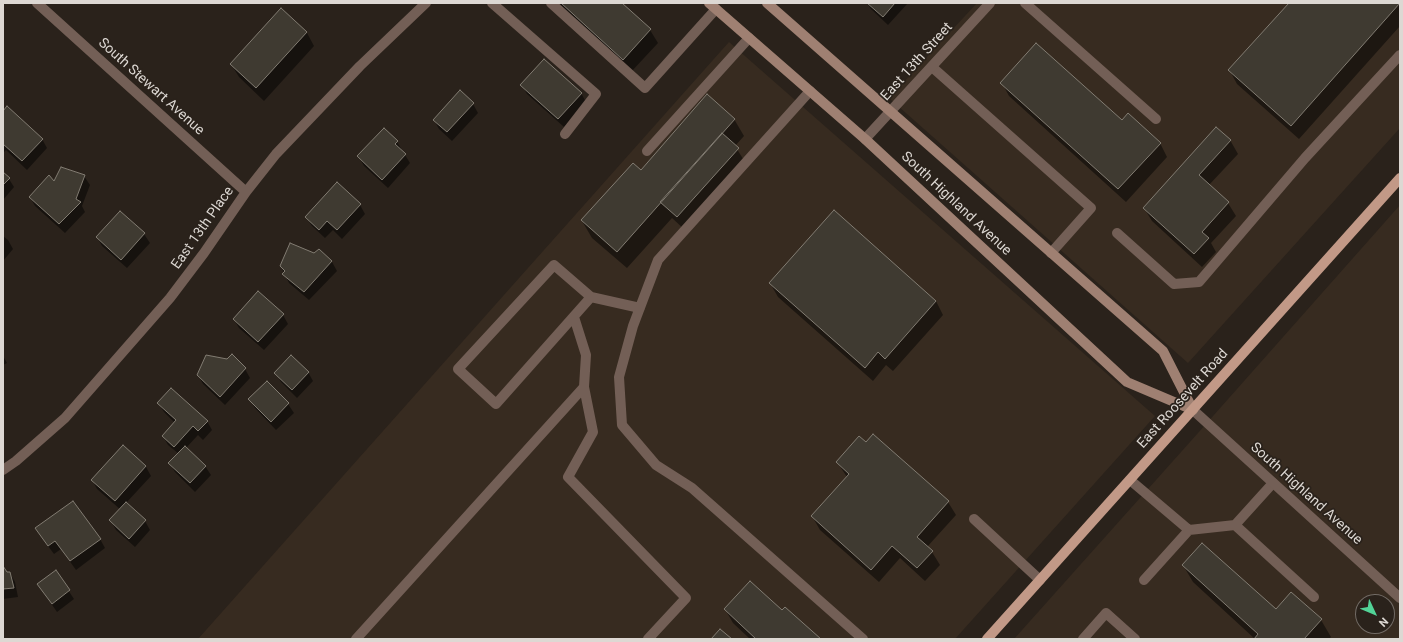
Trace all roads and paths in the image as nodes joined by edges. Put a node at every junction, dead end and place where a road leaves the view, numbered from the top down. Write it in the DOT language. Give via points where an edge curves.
graph roads {
  1 [pos="37,3"];
  2 [pos="426,3"];
  3 [pos="492,3"];
  4 [pos="551,3"];
  5 [pos="767,3"];
  6 [pos="990,3"];
  7 [pos="1025,3"];
  8 [pos="713,6"];
  9 [pos="749,38"];
  10 [pos="1400,55"];
  11 [pos="932,67"];
  12 [pos="810,91"];
  13 [pos="891,112"];
  14 [pos="1156,119"];
  15 [pos="565,134"];
  16 [pos="865,139"];
  17 [pos="647,151"];
  18 [pos="1400,178"];
  19 [pos="246,192"];
  20 [pos="1117,233"];
  21 [pos="1051,253"];
  22 [pos="591,297"];
  23 [pos="640,308"];
  24 [pos="574,317"];
  25 [pos="584,387"];
  26 [pos="1193,410"];
  27 [pos="3,470"];
  28 [pos="1130,480"];
  29 [pos="1273,483"];
  30 [pos="974,519"];
  31 [pos="1235,525"];
  32 [pos="1189,530"];
  33 [pos="1040,580"];
  34 [pos="1144,580"];
  35 [pos="1314,597"];
  36 [pos="1400,598"];
  37 [pos="356,639"];
  38 [pos="648,639"];
  39 [pos="863,639"];
  40 [pos="987,639"];
  41 [pos="1083,639"];
  42 [pos="1135,639"];
  1 -- 19 [label="street, South Stewart Avenue"];
  2 -- 19 [label="street, East 13th Place" via="360,66 276,154"];
  3 -- 15 [label="street" via="596,94"];
  4 -- 8 [label="street" via="646,88"];
  5 -- 13 [label="main road, South Highland Avenue"];
  6 -- 11 [label="street, East 13th Street"];
  7 -- 14 [label="street"];
  8 -- 9 [label="main road, South Highland Avenue"];
  9 -- 12 [label="main road, South Highland Avenue"];
  9 -- 17 [label="street"];
  10 -- 20 [label="street" via="1306,158 1199,282 1174,284"];
  11 -- 13 [label="street, East 13th Street"];
  11 -- 21 [label="street" via="1091,208"];
  12 -- 16 [label="main road, South Highland Avenue"];
  12 -- 23 [label="street" via="658,260"];
  13 -- 16 [label="street, East 13th Street"];
  13 -- 21 [label="main road, South Highland Avenue"];
  16 -- 26 [label="main road, South Highland Avenue" via="1127,382"];
  18 -- 26 [label="main road, East Roosevelt Road"];
  19 -- 27 [label="street, East 13th Place" via="170,298 70,412"];
  21 -- 26 [label="main road, South Highland Avenue" via="1163,351"];
  22 -- 23 [label="street"];
  22 -- 24 [label="street"];
  22 -- 24 [label="street" via="554,265 458,369 496,404"];
  23 -- 39 [label="street" via="619,377 622,425 656,465 692,488"];
  24 -- 25 [label="street" via="586,355"];
  25 -- 37 [label="street"];
  25 -- 38 [label="street" via="593,432 568,477 686,598"];
  26 -- 28 [label="main road, East Roosevelt Road"];
  26 -- 29 [label="street, South Highland Avenue"];
  28 -- 32 [label="street"];
  28 -- 33 [label="main road, East Roosevelt Road"];
  29 -- 31 [label="street"];
  29 -- 36 [label="street, South Highland Avenue"];
  30 -- 33 [label="street"];
  31 -- 32 [label="street"];
  31 -- 35 [label="street"];
  32 -- 34 [label="street"];
  33 -- 40 [label="main road, East Roosevelt Road"];
  41 -- 42 [label="street" via="1106,613"];
}
